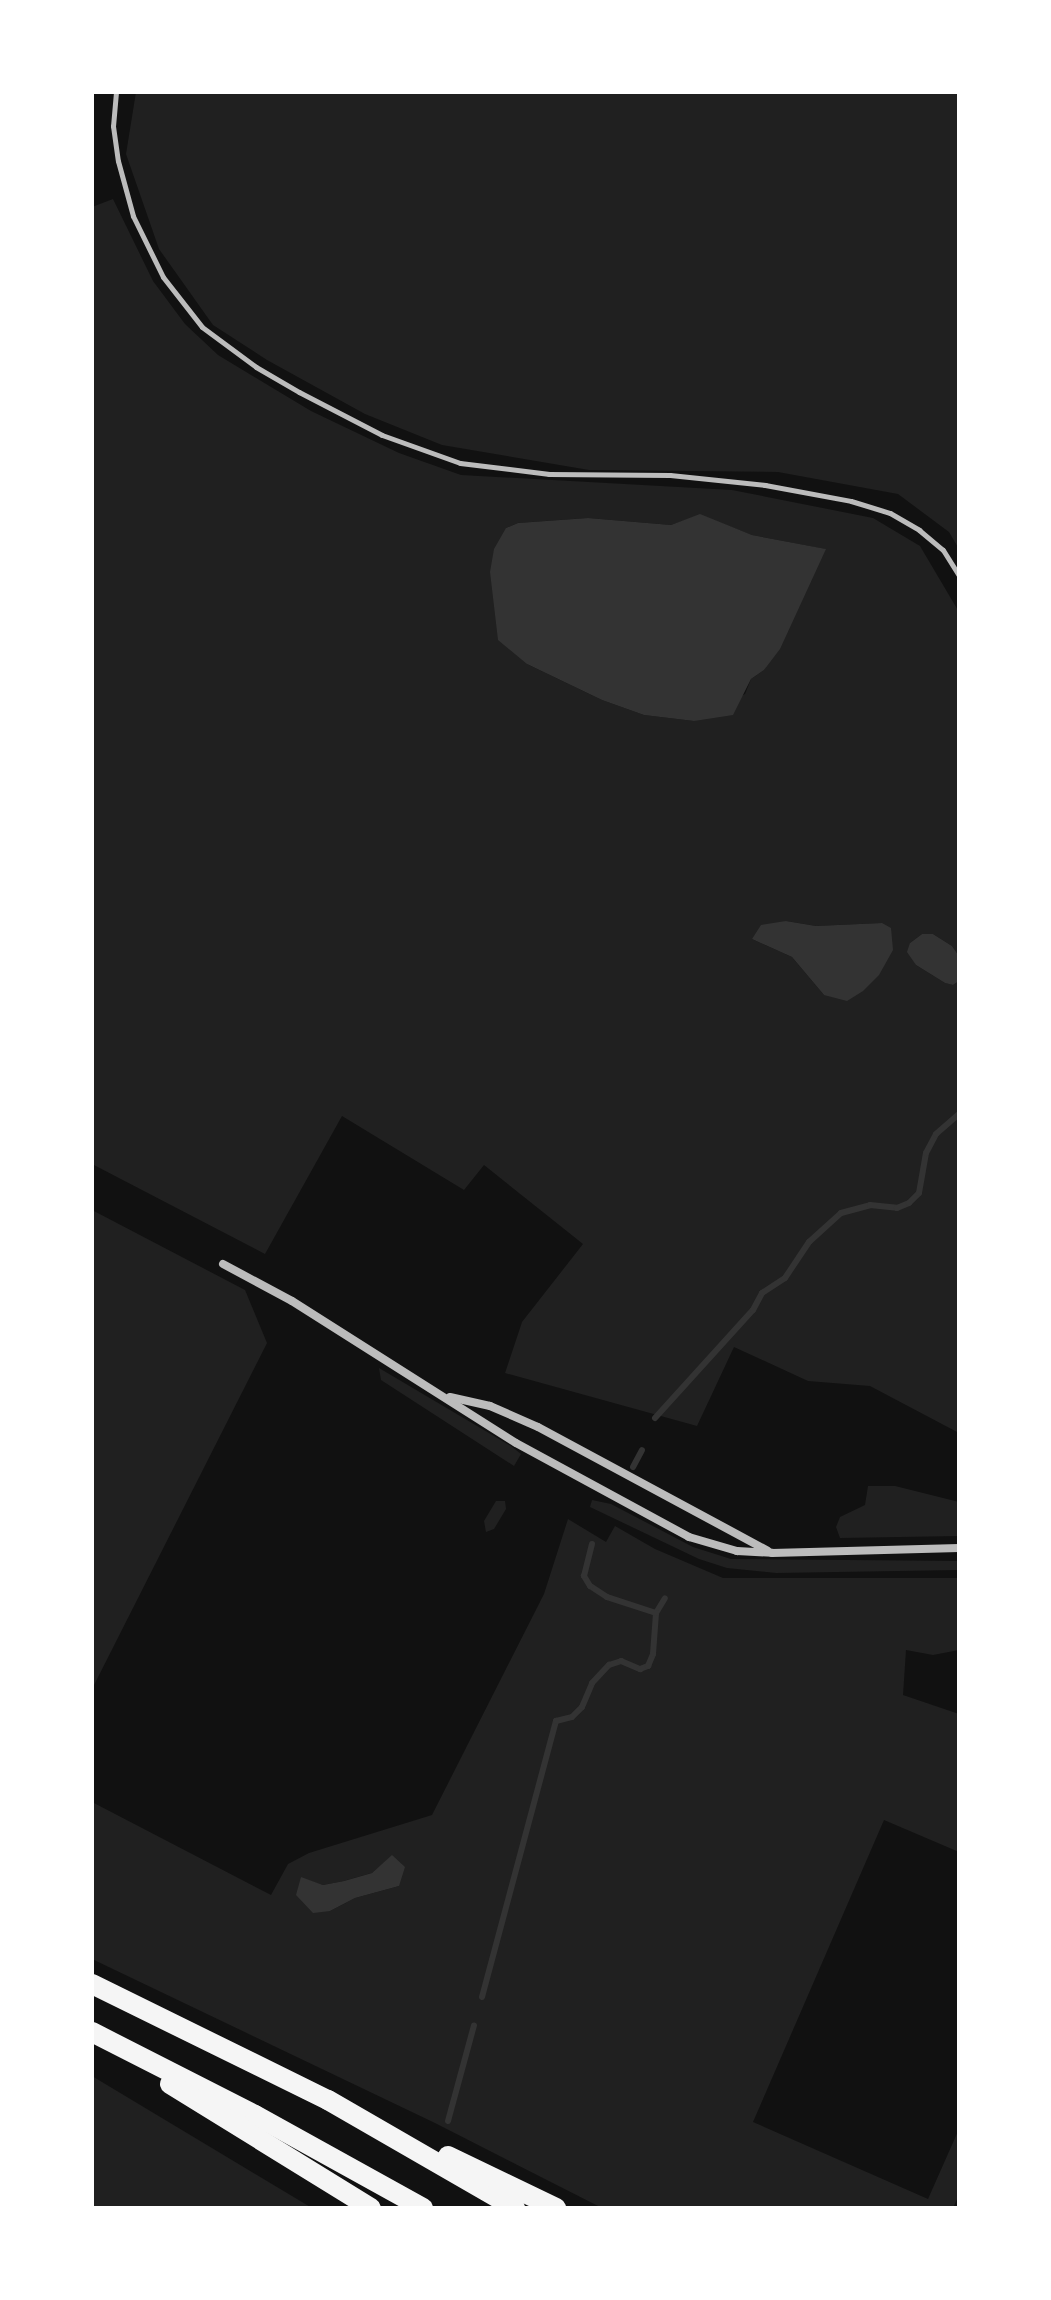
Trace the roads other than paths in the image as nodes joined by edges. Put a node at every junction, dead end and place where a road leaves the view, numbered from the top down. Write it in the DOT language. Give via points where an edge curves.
graph roads {
  1 [pos="116,92"];
  2 [pos="959,576"];
  3 [pos="223,1264"];
  4 [pos="448,1397"];
  5 [pos="959,1548"];
  6 [pos="772,1553"];
  7 [pos="92,1984"];
  8 [pos="92,2033"];
  9 [pos="328,2100"];
  10 [pos="371,2208"];
  11 [pos="423,2208"];
  12 [pos="515,2208"];
  13 [pos="556,2208"];
  1 -- 2 [label="lane" via="118,161 133,216 163,277 202,327 299,392 382,435 460,463 549,474 670,475 851,501 890,513 919,530 943,550"];
  3 -- 4 [label="street"];
  4 -- 6 [label="street" via="490,1406 538,1427"];
  4 -- 6 [label="street" via="481,1423 689,1537 737,1551"];
  5 -- 6 [label="street"];
  7 -- 9 [label="highway"];
  8 -- 10 [label="highway"];
  8 -- 11 [label="highway"];
  9 -- 12 [label="highway"];
  9 -- 13 [label="highway"];
}
